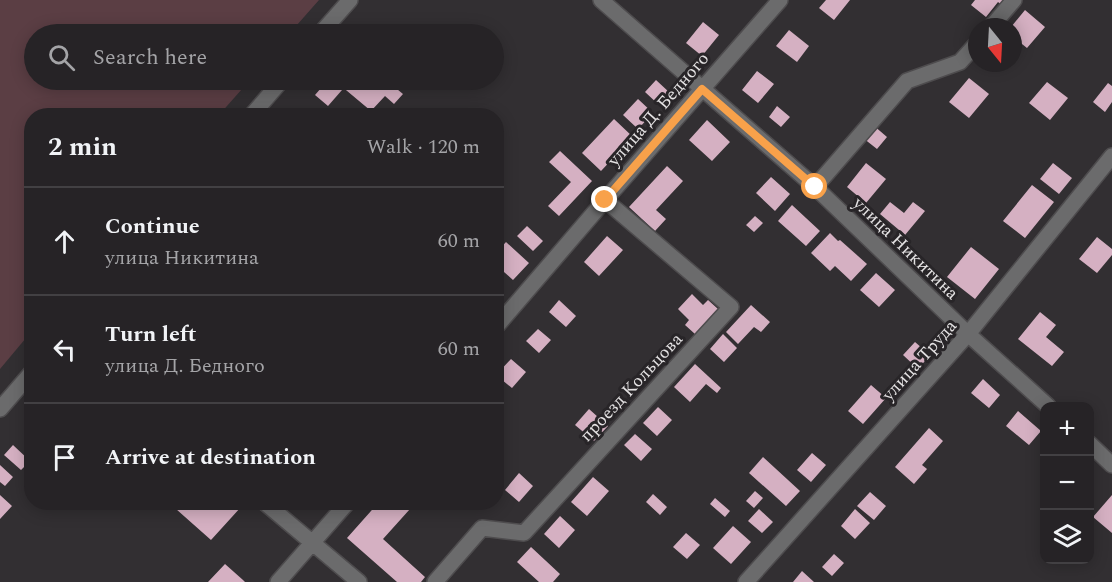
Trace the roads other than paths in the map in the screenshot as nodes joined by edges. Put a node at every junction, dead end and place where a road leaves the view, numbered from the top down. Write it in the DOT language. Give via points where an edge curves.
graph roads {
  1 [pos="350,0"];
  2 [pos="601,0"];
  3 [pos="780,0"];
  4 [pos="1014,0"];
  5 [pos="999,18"];
  6 [pos="329,24"];
  7 [pos="968,53"];
  8 [pos="702,89"];
  9 [pos="273,90"];
  10 [pos="258,108"];
  11 [pos="1112,156"];
  12 [pos="815,187"];
  13 [pos="605,200"];
  14 [pos="504,318"];
  15 [pos="968,334"];
  16 [pos="24,381"];
  17 [pos="1044,402"];
  18 [pos="0,409"];
  19 [pos="1094,448"];
  20 [pos="1111,460"];
  21 [pos="273,510"];
  22 [pos="341,510"];
  23 [pos="312,544"];
  24 [pos="278,582"];
  25 [pos="358,582"];
  26 [pos="435,582"];
  27 [pos="746,582"];
  1 -- 6 [label="street"];
  2 -- 8 [label="street, улица Никитина"];
  3 -- 8 [label="street, улица Д. Бедного"];
  4 -- 5 [label="street"];
  7 -- 12 [label="street" via="960,62 907,81"];
  8 -- 12 [label="street, улица Никитина"];
  8 -- 13 [label="street, улица Д. Бедного"];
  9 -- 10 [label="street"];
  11 -- 15 [label="street, улица Труда"];
  12 -- 15 [label="street, улица Никитина"];
  13 -- 14 [label="street, улица Д. Бедного"];
  13 -- 26 [label="street, проезд Кольцова" via="731,307 524,533 482,528"];
  15 -- 17 [label="street, улица Никитина"];
  15 -- 27 [label="street, улица Труда"];
  16 -- 18 [label="street"];
  19 -- 20 [label="street"];
  21 -- 23 [label="street"];
  22 -- 23 [label="street"];
  23 -- 24 [label="street"];
  23 -- 25 [label="street"];
}
